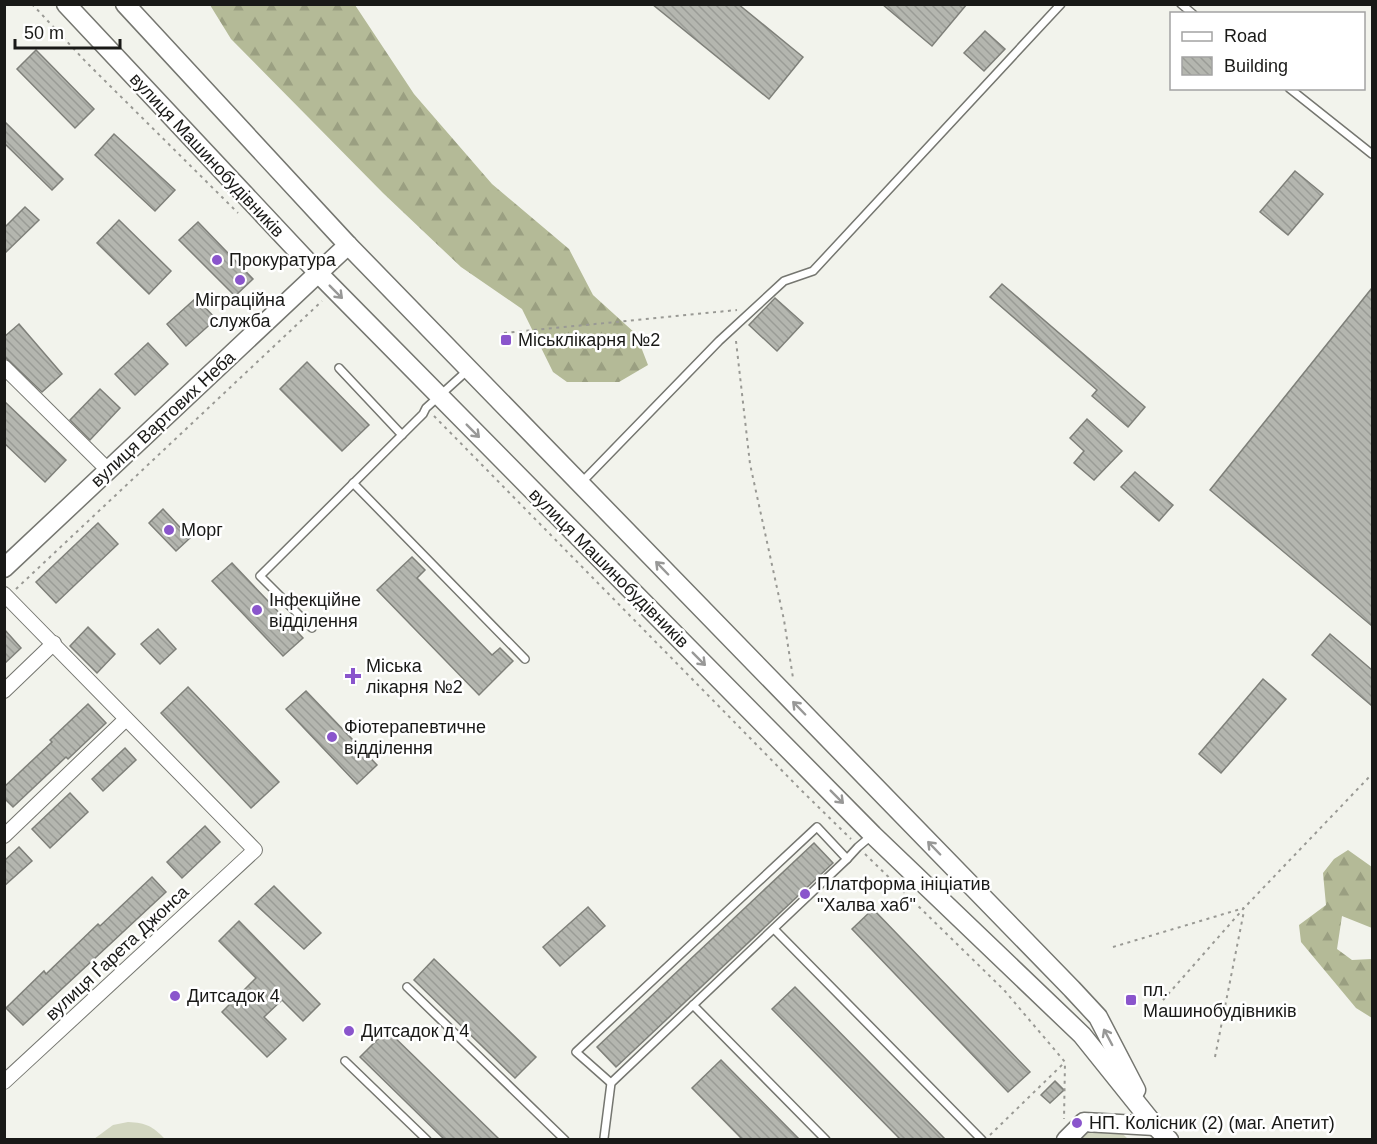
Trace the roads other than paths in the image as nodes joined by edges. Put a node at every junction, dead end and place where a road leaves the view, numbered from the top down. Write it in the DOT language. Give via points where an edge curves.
graph roads {
  1 [pos="66,4"];
  2 [pos="125,4"];
  3 [pos="1061,4"];
  4 [pos="1292,90"];
  5 [pos="1372,154"];
  6 [pos="348,245"];
  7 [pos="313,278"];
  8 [pos="4,367"];
  9 [pos="339,368"];
  10 [pos="469,369"];
  11 [pos="433,402"];
  12 [pos="402,435"];
  13 [pos="109,471"];
  14 [pos="353,483"];
  15 [pos="580,484"];
  16 [pos="4,568"];
  17 [pos="6,595"];
  18 [pos="312,628"];
  19 [pos="54,643"];
  20 [pos="525,659"];
  21 [pos="4,691"];
  22 [pos="126,719"];
  23 [pos="873,835"];
  24 [pos="4,836"];
  25 [pos="848,859"];
  26 [pos="774,929"];
  27 [pos="407,987"];
  28 [pos="693,1005"];
  29 [pos="345,1060"];
  30 [pos="4,1082"];
  31 [pos="611,1083"];
  32 [pos="1153,1133"];
  33 [pos="1065,1134"];
  34 [pos="604,1139"];
  35 [pos="427,1140"];
  36 [pos="565,1140"];
  37 [pos="826,1140"];
  38 [pos="984,1140"];
  39 [pos="1169,1140"];
  1 -- 7 [label="street, вулиця Машинобудівників"];
  2 -- 6 [label="street, вулиця Машинобудівників"];
  3 -- 15 [label="lane" via="813,271 784,281"];
  4 -- 5 [label="lane"];
  6 -- 7 [label="street, вулиця Вартових Неба"];
  6 -- 10 [label="street, вулиця Машинобудівників"];
  7 -- 11 [label="street, вулиця Машинобудівників, one-way"];
  7 -- 13 [label="street, вулиця Вартових Неба"];
  8 -- 13 [label="street"];
  9 -- 12 [label="lane"];
  10 -- 11 [label="lane"];
  10 -- 15 [label="street, вулиця Машинобудівників"];
  11 -- 12 [label="lane"];
  11 -- 23 [label="street, вулиця Машинобудівників, one-way"];
  12 -- 14 [label="lane"];
  13 -- 16 [label="street, вулиця Вартових Неба"];
  14 -- 18 [label="lane" via="260,576"];
  14 -- 20 [label="lane"];
  32 -- 15 [label="street, вулиця Машинобудівників, one-way" via="1098,1017"];
  17 -- 19 [label="street"];
  19 -- 21 [label="street"];
  19 -- 22 [label="street"];
  22 -- 24 [label="street"];
  22 -- 30 [label="street, вулиця Ґарета Джонса" via="255,850"];
  23 -- 25 [label="lane"];
  23 -- 32 [label="street, вулиця Машинобудівників" via="1082,1035"];
  25 -- 26 [label="lane"];
  25 -- 31 [label="lane" via="817,827 576,1052"];
  26 -- 28 [label="lane"];
  26 -- 38 [label="lane"];
  27 -- 36 [label="lane"];
  28 -- 31 [label="lane"];
  28 -- 37 [label="lane"];
  29 -- 35 [label="lane"];
  31 -- 34 [label="lane"];
  32 -- 33 [label="street" via="1084,1122"];
  32 -- 39 [label="street, вулиця Машинобудівників"];
}
